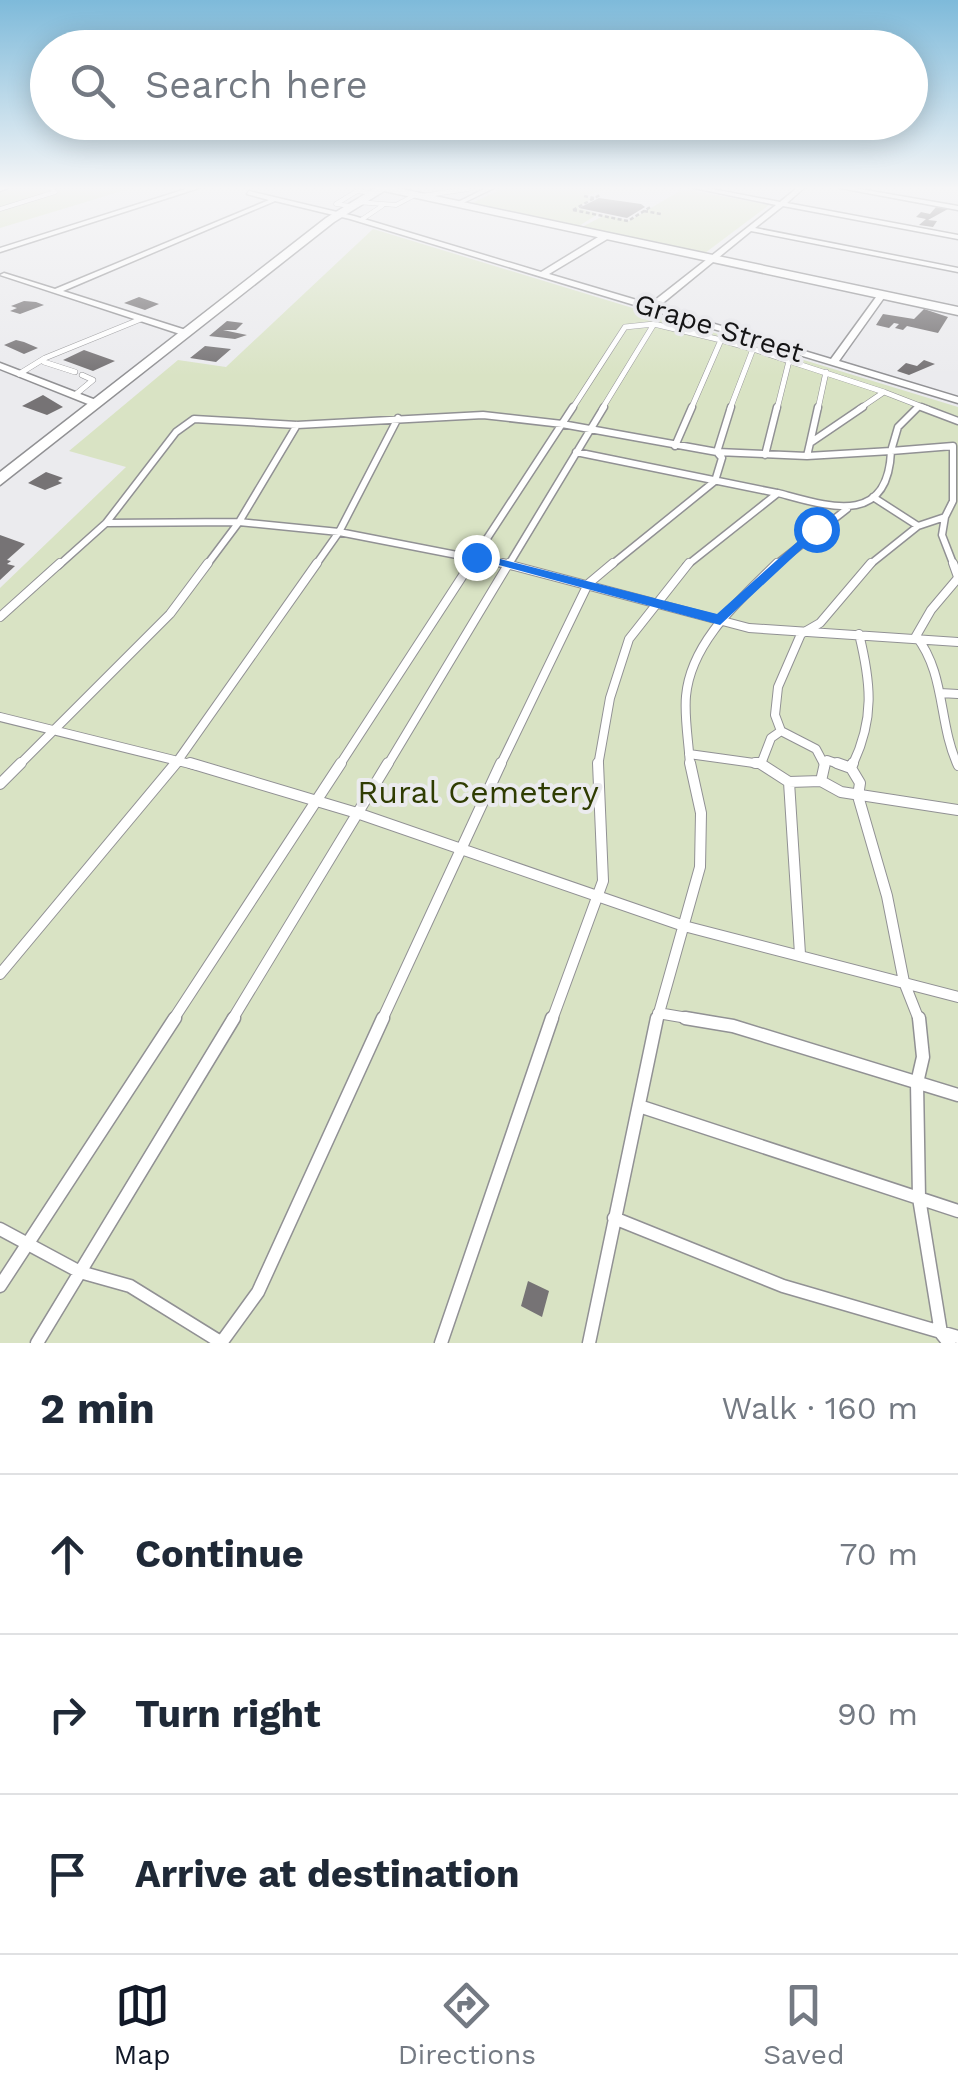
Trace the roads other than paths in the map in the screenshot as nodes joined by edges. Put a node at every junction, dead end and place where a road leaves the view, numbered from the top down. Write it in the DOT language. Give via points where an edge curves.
graph roads {
  1 [pos="152,251"];
  2 [pos="294,251"];
  3 [pos="461,251"];
  4 [pos="582,251"];
  5 [pos="674,251"];
  6 [pos="723,251"];
  7 [pos="860,251"];
  8 [pos="712,259"];
  9 [pos="958,270"];
  10 [pos="4,275"];
  11 [pos="541,275"];
  12 [pos="56,291"];
  13 [pos="882,295"];
  14 [pos="651,308"];
  15 [pos="958,311"];
  16 [pos="141,319"];
  17 [pos="654,324"];
  18 [pos="186,334"];
  19 [pos="721,340"];
  20 [pos="753,349"];
  21 [pos="790,361"];
  22 [pos="44,362"];
  23 [pos="834,362"];
  24 [pos="0,366"];
  25 [pos="826,372"];
  26 [pos="19,374"];
  27 [pos="94,380"];
  28 [pos="119,386"];
  29 [pos="884,392"];
  30 [pos="75,395"];
  31 [pos="958,400"];
  32 [pos="96,404"];
  33 [pos="918,408"];
  34 [pos="398,418"];
  35 [pos="958,421"];
  36 [pos="562,424"];
  37 [pos="297,425"];
  38 [pos="588,429"];
  39 [pos="810,443"];
  40 [pos="956,445"];
  41 [pos="675,446"];
  42 [pos="891,451"];
  43 [pos="576,452"];
  44 [pos="717,452"];
  45 [pos="765,455"];
  46 [pos="808,456"];
  47 [pos="950,464"];
  48 [pos="958,470"];
  49 [pos="1,478"];
  50 [pos="714,482"];
  51 [pos="778,493"];
  52 [pos="873,497"];
  53 [pos="848,508"];
  54 [pos="945,517"];
  55 [pos="106,522"];
  56 [pos="239,522"];
  57 [pos="918,526"];
  58 [pos="340,532"];
  59 [pos="476,557"];
  60 [pos="506,564"];
  61 [pos="958,577"];
  62 [pos="588,584"];
  63 [pos="655,602"];
  64 [pos="0,617"];
  65 [pos="720,620"];
  66 [pos="801,634"];
  67 [pos="859,634"];
  68 [pos="916,636"];
  69 [pos="958,642"];
  70 [pos="940,693"];
  71 [pos="958,694"];
  72 [pos="0,718"];
  73 [pos="54,728"];
  74 [pos="782,730"];
  75 [pos="689,754"];
  76 [pos="179,760"];
  77 [pos="827,760"];
  78 [pos="761,764"];
  79 [pos="958,766"];
  80 [pos="851,768"];
  81 [pos="821,781"];
  82 [pos="789,782"];
  83 [pos="0,784"];
  84 [pos="858,796"];
  85 [pos="315,801"];
  86 [pos="958,810"];
  87 [pos="356,812"];
  88 [pos="459,851"];
  89 [pos="596,897"];
  90 [pos="684,926"];
  91 [pos="800,954"];
  92 [pos="0,974"];
  93 [pos="904,982"];
  94 [pos="958,997"];
  95 [pos="658,1012"];
  96 [pos="917,1083"];
  97 [pos="958,1095"];
  98 [pos="639,1106"];
  99 [pos="919,1198"];
  100 [pos="958,1210"];
  101 [pos="614,1218"];
  102 [pos="0,1229"];
  103 [pos="28,1244"];
  104 [pos="80,1272"];
  105 [pos="0,1286"];
  106 [pos="958,1337"];
  107 [pos="945,1338"];
  108 [pos="36,1343"];
  109 [pos="222,1343"];
  110 [pos="441,1343"];
  111 [pos="588,1343"];
  1 -- 12 [label="street"];
  2 -- 18 [label="street"];
  3 -- 11 [label="street, Grape Street"];
  4 -- 11 [label="street"];
  5 -- 8 [label="street"];
  6 -- 8 [label="street"];
  7 -- 9 [label="street"];
  8 -- 13 [label="street"];
  8 -- 14 [label="street"];
  10 -- 12 [label="street"];
  11 -- 14 [label="street, Grape Street"];
  12 -- 16 [label="street"];
  13 -- 15 [label="street"];
  13 -- 23 [label="street"];
  14 -- 23 [label="street, Grape Street"];
  16 -- 18 [label="street"];
  16 -- 22 [label="lane"];
  17 -- 19 [label="lane"];
  17 -- 36 [label="lane" via="626,328"];
  17 -- 38 [label="lane"];
  18 -- 28 [label="street"];
  19 -- 20 [label="lane"];
  19 -- 41 [label="lane"];
  20 -- 21 [label="lane"];
  20 -- 44 [label="lane"];
  21 -- 25 [label="lane"];
  21 -- 45 [label="lane"];
  22 -- 26 [label="lane"];
  22 -- 27 [label="lane"];
  23 -- 31 [label="street, Grape Street"];
  24 -- 26 [label="street"];
  25 -- 29 [label="lane"];
  25 -- 39 [label="lane"];
  26 -- 30 [label="street"];
  27 -- 28 [label="lane"];
  27 -- 30 [label="lane"];
  28 -- 32 [label="street"];
  29 -- 33 [label="lane"];
  29 -- 39 [label="lane"];
  30 -- 32 [label="street"];
  32 -- 49 [label="street"];
  33 -- 35 [label="lane"];
  33 -- 42 [label="lane" via="898,427"];
  34 -- 36 [label="lane" via="483,415"];
  34 -- 37 [label="lane"];
  34 -- 58 [label="lane"];
  36 -- 38 [label="lane"];
  36 -- 59 [label="lane"];
  37 -- 55 [label="lane" via="194,419 176,432"];
  37 -- 56 [label="lane"];
  38 -- 41 [label="lane"];
  38 -- 43 [label="lane"];
  39 -- 46 [label="lane"];
  40 -- 42 [label="lane"];
  40 -- 47 [label="lane"];
  41 -- 44 [label="lane"];
  42 -- 46 [label="lane"];
  42 -- 52 [label="lane" via="889,474"];
  43 -- 50 [label="lane"];
  43 -- 60 [label="lane"];
  44 -- 45 [label="lane"];
  44 -- 50 [label="lane" via="722,458"];
  45 -- 46 [label="lane"];
  47 -- 48 [label="lane"];
  47 -- 54 [label="lane" via="955,482"];
  50 -- 51 [label="lane"];
  50 -- 62 [label="lane"];
  51 -- 53 [label="lane"];
  51 -- 63 [label="lane" via="723,532"];
  52 -- 53 [label="lane"];
  52 -- 57 [label="lane"];
  53 -- 65 [label="lane" via="789,550"];
  54 -- 57 [label="lane"];
  54 -- 61 [label="lane" via="942,535"];
  55 -- 56 [label="lane"];
  55 -- 64 [label="lane"];
  56 -- 58 [label="lane"];
  56 -- 73 [label="lane" via="170,614"];
  57 -- 66 [label="lane"];
  58 -- 59 [label="lane"];
  58 -- 76 [label="lane"];
  59 -- 60 [label="lane"];
  59 -- 85 [label="lane"];
  60 -- 62 [label="lane"];
  60 -- 87 [label="lane"];
  61 -- 68 [label="lane"];
  62 -- 63 [label="lane"];
  62 -- 88 [label="lane"];
  63 -- 65 [label="lane"];
  63 -- 89 [label="lane" via="629,639 598,754 603,882"];
  65 -- 66 [label="lane"];
  65 -- 75 [label="lane" via="686,694"];
  66 -- 67 [label="lane"];
  66 -- 74 [label="lane" via="778,687 775,715"];
  67 -- 68 [label="lane"];
  67 -- 80 [label="lane" via="874,698 867,740"];
  68 -- 69 [label="lane"];
  68 -- 70 [label="lane" via="926,646"];
  70 -- 71 [label="lane"];
  70 -- 79 [label="lane"];
  72 -- 73 [label="lane"];
  73 -- 76 [label="lane"];
  73 -- 83 [label="lane"];
  74 -- 77 [label="lane"];
  74 -- 78 [label="lane" via="771,738"];
  75 -- 78 [label="lane"];
  75 -- 90 [label="lane" via="701,813 700,868"];
  76 -- 85 [label="lane"];
  76 -- 92 [label="lane"];
  77 -- 80 [label="lane"];
  77 -- 81 [label="lane"];
  78 -- 82 [label="lane"];
  80 -- 84 [label="lane" via="860,782"];
  81 -- 82 [label="lane"];
  81 -- 84 [label="lane"];
  82 -- 91 [label="lane"];
  84 -- 86 [label="lane"];
  84 -- 93 [label="lane"];
  85 -- 87 [label="lane"];
  85 -- 103 [label="lane"];
  87 -- 88 [label="lane"];
  87 -- 104 [label="lane"];
  88 -- 89 [label="lane"];
  88 -- 109 [label="lane" via="258,1292"];
  89 -- 90 [label="lane"];
  89 -- 110 [label="lane"];
  90 -- 91 [label="lane"];
  90 -- 95 [label="lane"];
  91 -- 93 [label="lane"];
  93 -- 94 [label="lane"];
  93 -- 96 [label="lane" via="919,1014 923,1056"];
  95 -- 96 [label="lane" via="733,1026"];
  95 -- 98 [label="lane"];
  96 -- 97 [label="lane"];
  96 -- 99 [label="lane"];
  98 -- 99 [label="lane"];
  98 -- 101 [label="lane"];
  99 -- 100 [label="lane"];
  99 -- 107 [label="lane"];
  101 -- 107 [label="lane" via="721,1266"];
  101 -- 111 [label="lane"];
  102 -- 103 [label="lane"];
  103 -- 104 [label="lane"];
  103 -- 105 [label="lane"];
  104 -- 108 [label="lane"];
  104 -- 109 [label="lane" via="130,1286"];
  106 -- 107 [label="lane"];
}
